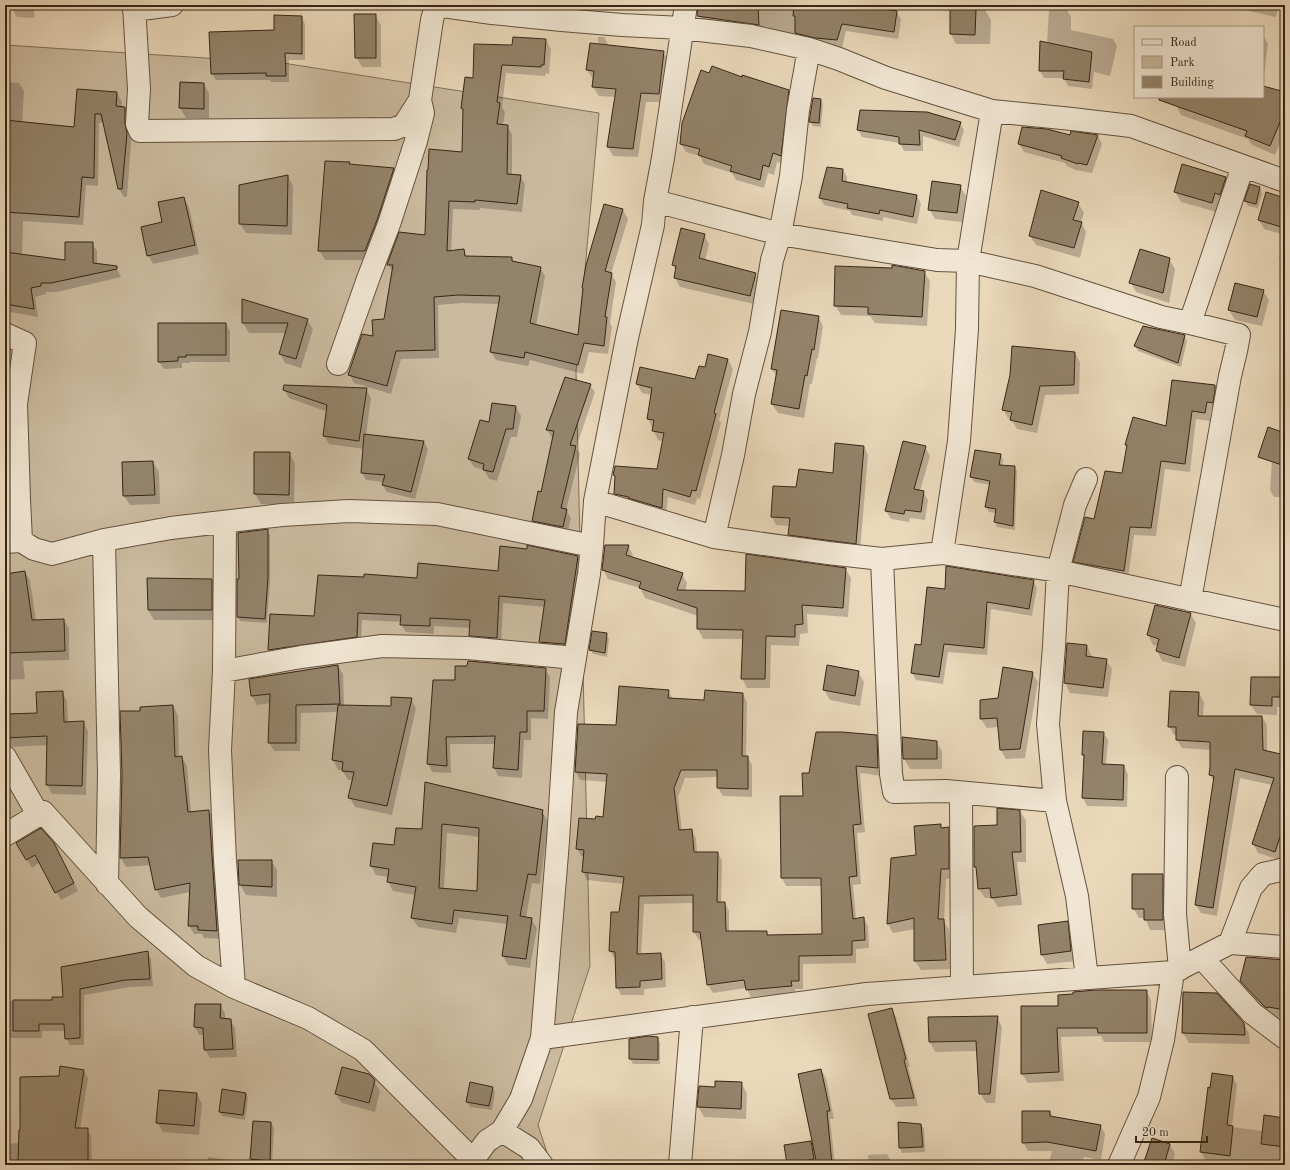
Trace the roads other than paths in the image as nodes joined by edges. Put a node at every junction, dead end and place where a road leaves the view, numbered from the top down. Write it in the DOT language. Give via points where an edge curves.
graph roads {
  1 [pos="172,5"];
  2 [pos="436,5"];
  3 [pos="686,5"];
  4 [pos="134,8"];
  5 [pos="682,28"];
  6 [pos="809,49"];
  7 [pos="420,100"];
  8 [pos="992,112"];
  9 [pos="394,129"];
  10 [pos="416,141"];
  11 [pos="1242,166"];
  12 [pos="1285,181"];
  13 [pos="655,201"];
  14 [pos="780,234"];
  15 [pos="968,261"];
  16 [pos="1190,323"];
  17 [pos="5,334"];
  18 [pos="338,364"];
  19 [pos="1086,479"];
  20 [pos="595,501"];
  21 [pos="225,522"];
  22 [pos="714,537"];
  23 [pos="104,540"];
  24 [pos="13,542"];
  25 [pos="592,546"];
  26 [pos="942,553"];
  27 [pos="882,559"];
  28 [pos="1058,571"];
  29 [pos="1190,600"];
  30 [pos="1285,620"];
  31 [pos="575,658"];
  32 [pos="224,671"];
  33 [pos="5,757"];
  34 [pos="1177,777"];
  35 [pos="961,794"];
  36 [pos="1055,802"];
  37 [pos="43,812"];
  38 [pos="5,835"];
  39 [pos="1285,869"];
  40 [pos="107,884"];
  41 [pos="1230,943"];
  42 [pos="1285,946"];
  43 [pos="1202,958"];
  44 [pos="1177,970"];
  45 [pos="1087,978"];
  46 [pos="234,987"];
  47 [pos="962,987"];
  48 [pos="692,1017"];
  49 [pos="542,1038"];
  50 [pos="1285,1038"];
  51 [pos="502,1131"];
  52 [pos="471,1163"];
  53 [pos="542,1165"];
  54 [pos="680,1165"];
  55 [pos="1119,1165"];
  1 -- 4 [label="street"];
  2 -- 5 [label="street" via="555,19"];
  2 -- 7 [label="street"];
  3 -- 5 [label="street"];
  4 -- 9 [label="street" via="139,89 137,124 140,131"];
  5 -- 6 [label="street" via="751,36"];
  5 -- 13 [label="street"];
  6 -- 8 [label="street" via="839,58 886,78"];
  6 -- 14 [label="street"];
  7 -- 9 [label="street" via="404,124"];
  7 -- 10 [label="street" via="423,113"];
  8 -- 11 [label="street" via="1131,126"];
  8 -- 15 [label="street"];
  9 -- 10 [label="street" via="406,132"];
  10 -- 18 [label="street"];
  11 -- 12 [label="street"];
  11 -- 16 [label="street"];
  13 -- 14 [label="street"];
  13 -- 20 [label="street" via="653,225 627,338"];
  14 -- 15 [label="street" via="937,260"];
  14 -- 22 [label="street" via="772,260 760,332 744,394"];
  15 -- 16 [label="street" via="1035,276 1161,318"];
  15 -- 26 [label="street" via="967,329 959,441"];
  16 -- 29 [label="street" via="1239,334"];
  17 -- 24 [label="street" via="25,343 16,404 19,499"];
  19 -- 28 [label="street" via="1075,505"];
  20 -- 22 [label="street"];
  20 -- 25 [label="street"];
  21 -- 23 [label="street" via="171,528"];
  21 -- 25 [label="street" via="349,511 437,514"];
  21 -- 32 [label="street"];
  22 -- 27 [label="street"];
  23 -- 24 [label="street" via="52,554"];
  23 -- 40 [label="street" via="109,775"];
  25 -- 31 [label="street"];
  26 -- 27 [label="street"];
  26 -- 28 [label="street"];
  27 -- 35 [label="street" via="891,774 894,792 946,791"];
  28 -- 29 [label="street"];
  28 -- 36 [label="street" via="1048,724"];
  29 -- 30 [label="street"];
  31 -- 32 [label="street" via="466,648 382,646"];
  31 -- 49 [label="street" via="566,712"];
  32 -- 46 [label="street" via="220,750"];
  33 -- 37 [label="street" via="35,809"];
  34 -- 44 [label="street"];
  35 -- 36 [label="street"];
  35 -- 47 [label="street"];
  36 -- 45 [label="street" via="1077,896"];
  37 -- 38 [label="street"];
  37 -- 40 [label="street"];
  39 -- 41 [label="street" via="1263,874 1252,888"];
  40 -- 46 [label="street" via="138,917 196,966"];
  41 -- 42 [label="street"];
  41 -- 43 [label="street"];
  43 -- 44 [label="street"];
  43 -- 50 [label="street" via="1252,1013"];
  44 -- 45 [label="street"];
  44 -- 55 [label="street" via="1149,1097"];
  45 -- 47 [label="street"];
  46 -- 52 [label="street" via="308,1018 363,1050"];
  47 -- 48 [label="street" via="867,994"];
  48 -- 49 [label="street"];
  48 -- 54 [label="street"];
  49 -- 51 [label="street" via="521,1099"];
  51 -- 52 [label="street" via="487,1141"];
  51 -- 53 [label="street" via="530,1148"];
}
